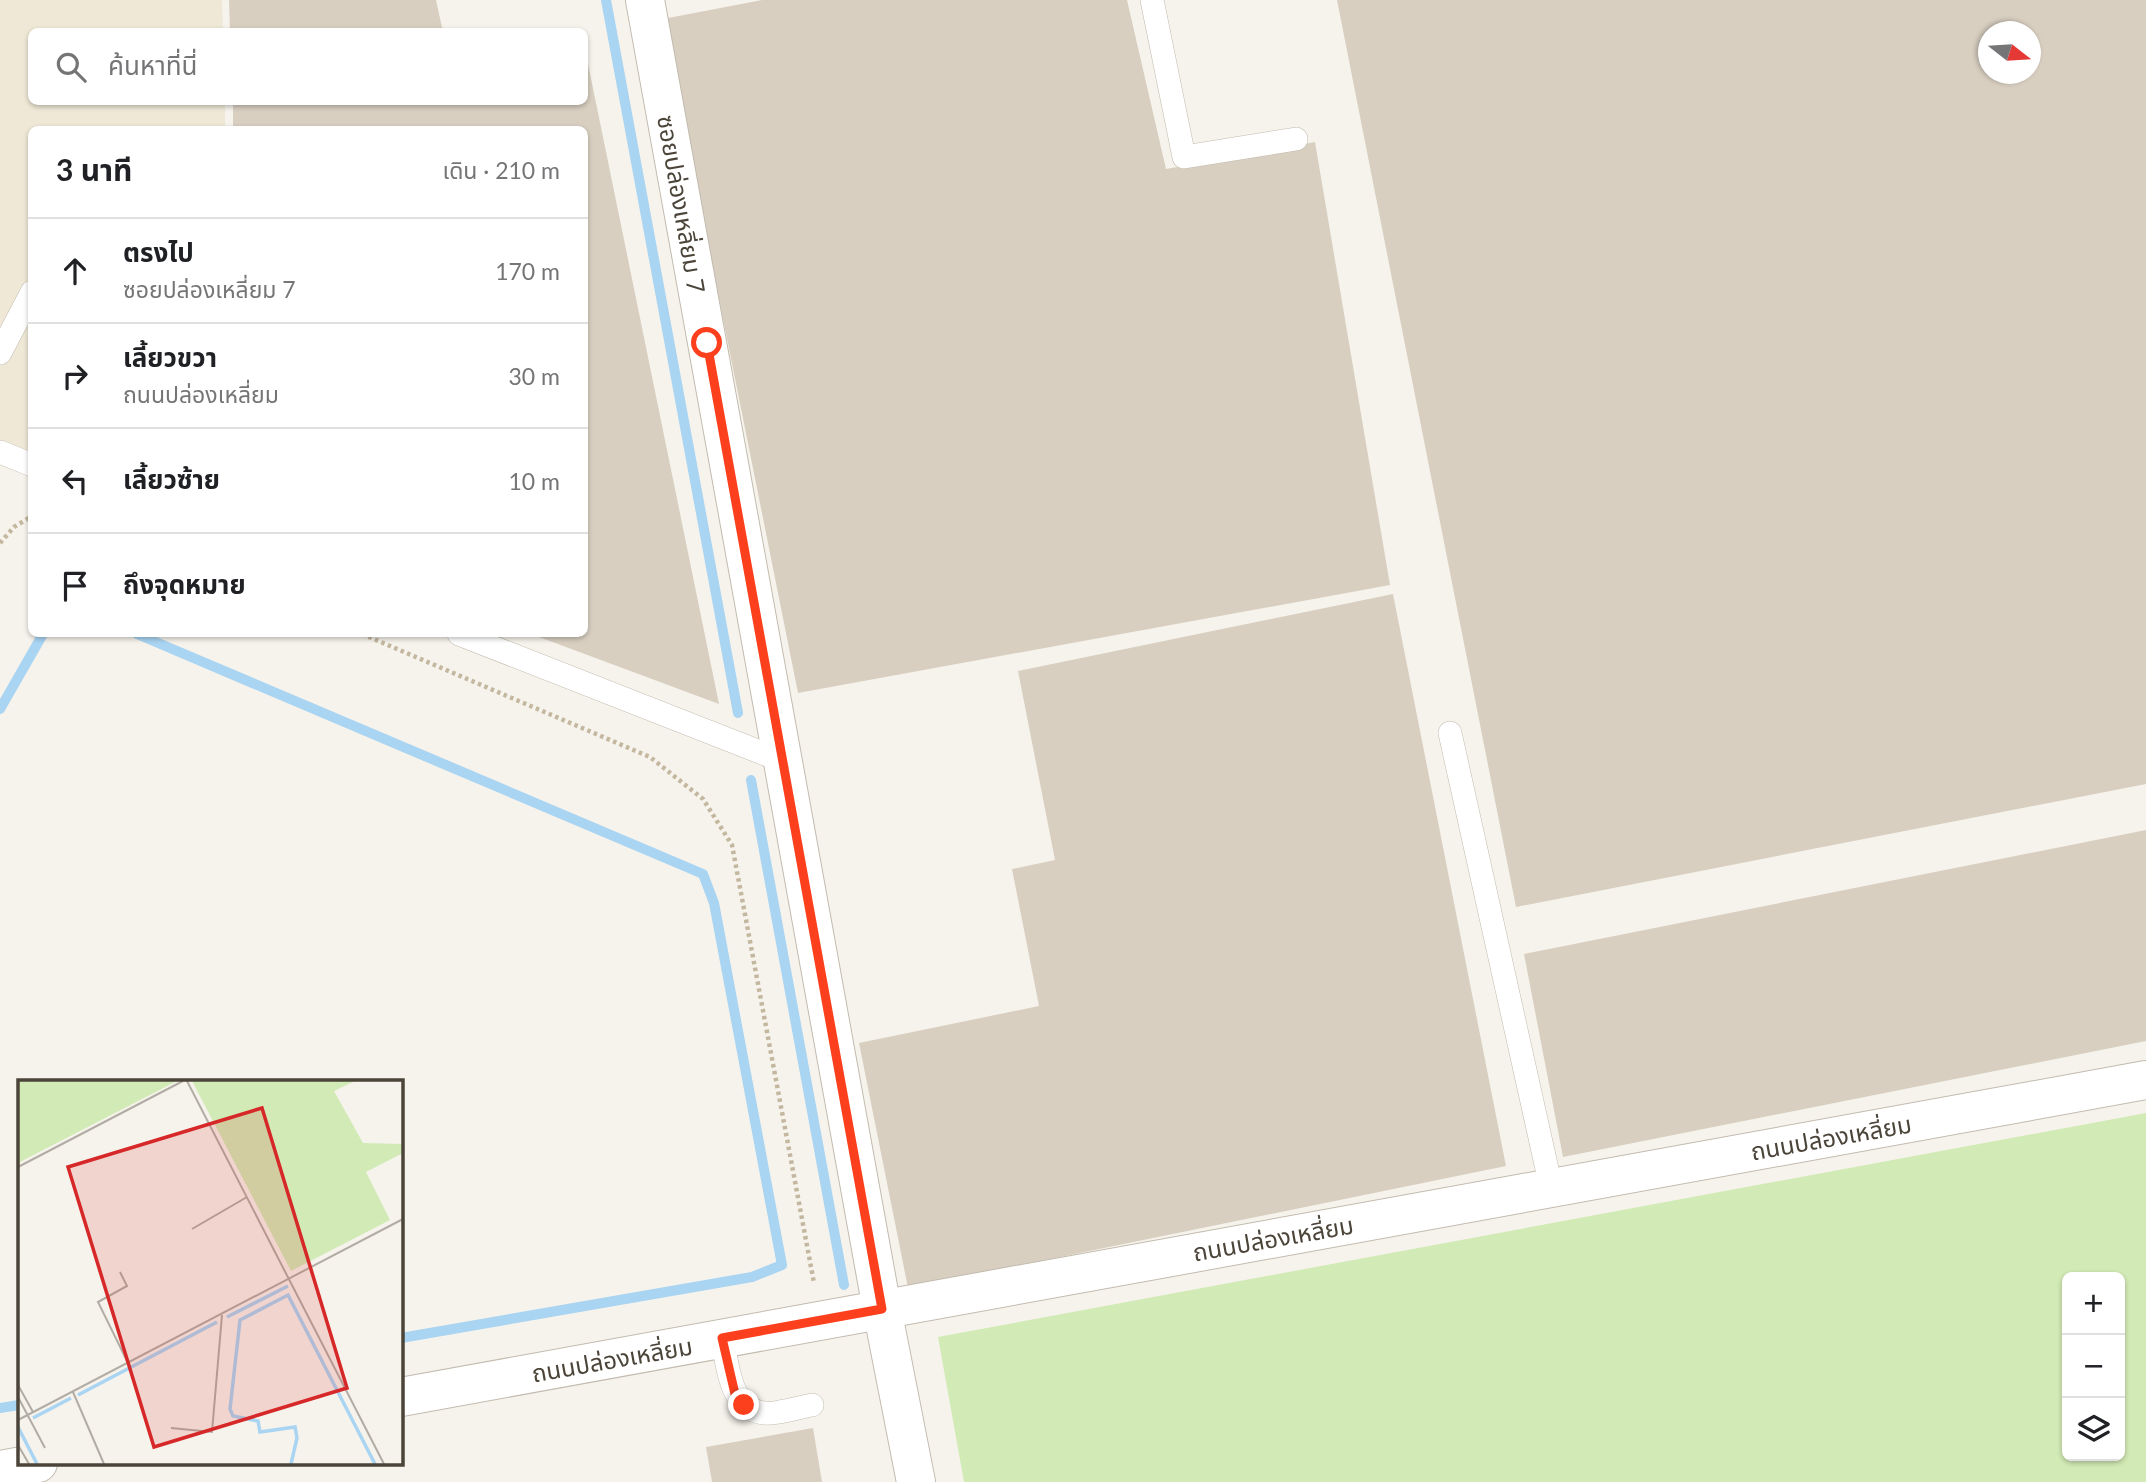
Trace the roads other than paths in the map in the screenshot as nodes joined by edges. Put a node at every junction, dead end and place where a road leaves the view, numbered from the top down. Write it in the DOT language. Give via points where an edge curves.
graph roads {
  1 [pos="1152,0"];
  2 [pos="650,1"];
  3 [pos="1296,139"];
  4 [pos="28,300"];
  5 [pos="0,352"];
  6 [pos="0,452"];
  7 [pos="28,463"];
  8 [pos="467,637"];
  9 [pos="1450,733"];
  10 [pos="783,761"];
  11 [pos="2146,1080"];
  12 [pos="1551,1187"];
  13 [pos="882,1309"];
  14 [pos="722,1338"];
  15 [pos="402,1397"];
  16 [pos="812,1405"];
  17 [pos="33,1464"];
  18 [pos="0,1470"];
  19 [pos="916,1482"];
  1 -- 3 [label="lane" via="1184,157"];
  2 -- 10 [label="street, ซอยปล่องเหลี่ยม 7"];
  4 -- 5 [label="lane"];
  6 -- 7 [label="lane"];
  8 -- 10 [label="lane"];
  9 -- 12 [label="lane"];
  10 -- 13 [label="street, ซอยปล่องเหลี่ยม 7"];
  11 -- 12 [label="street, ถนนปล่องเหลี่ยม"];
  12 -- 13 [label="street, ถนนปล่องเหลี่ยม"];
  13 -- 14 [label="street, ถนนปล่องเหลี่ยม"];
  13 -- 19 [label="street, ซอยปล่องเหลี่ยม 7"];
  14 -- 15 [label="street, ถนนปล่องเหลี่ยม"];
  14 -- 16 [label="lane" via="735,1394 744,1405 764,1414"];
  17 -- 18 [label="street"];
}
